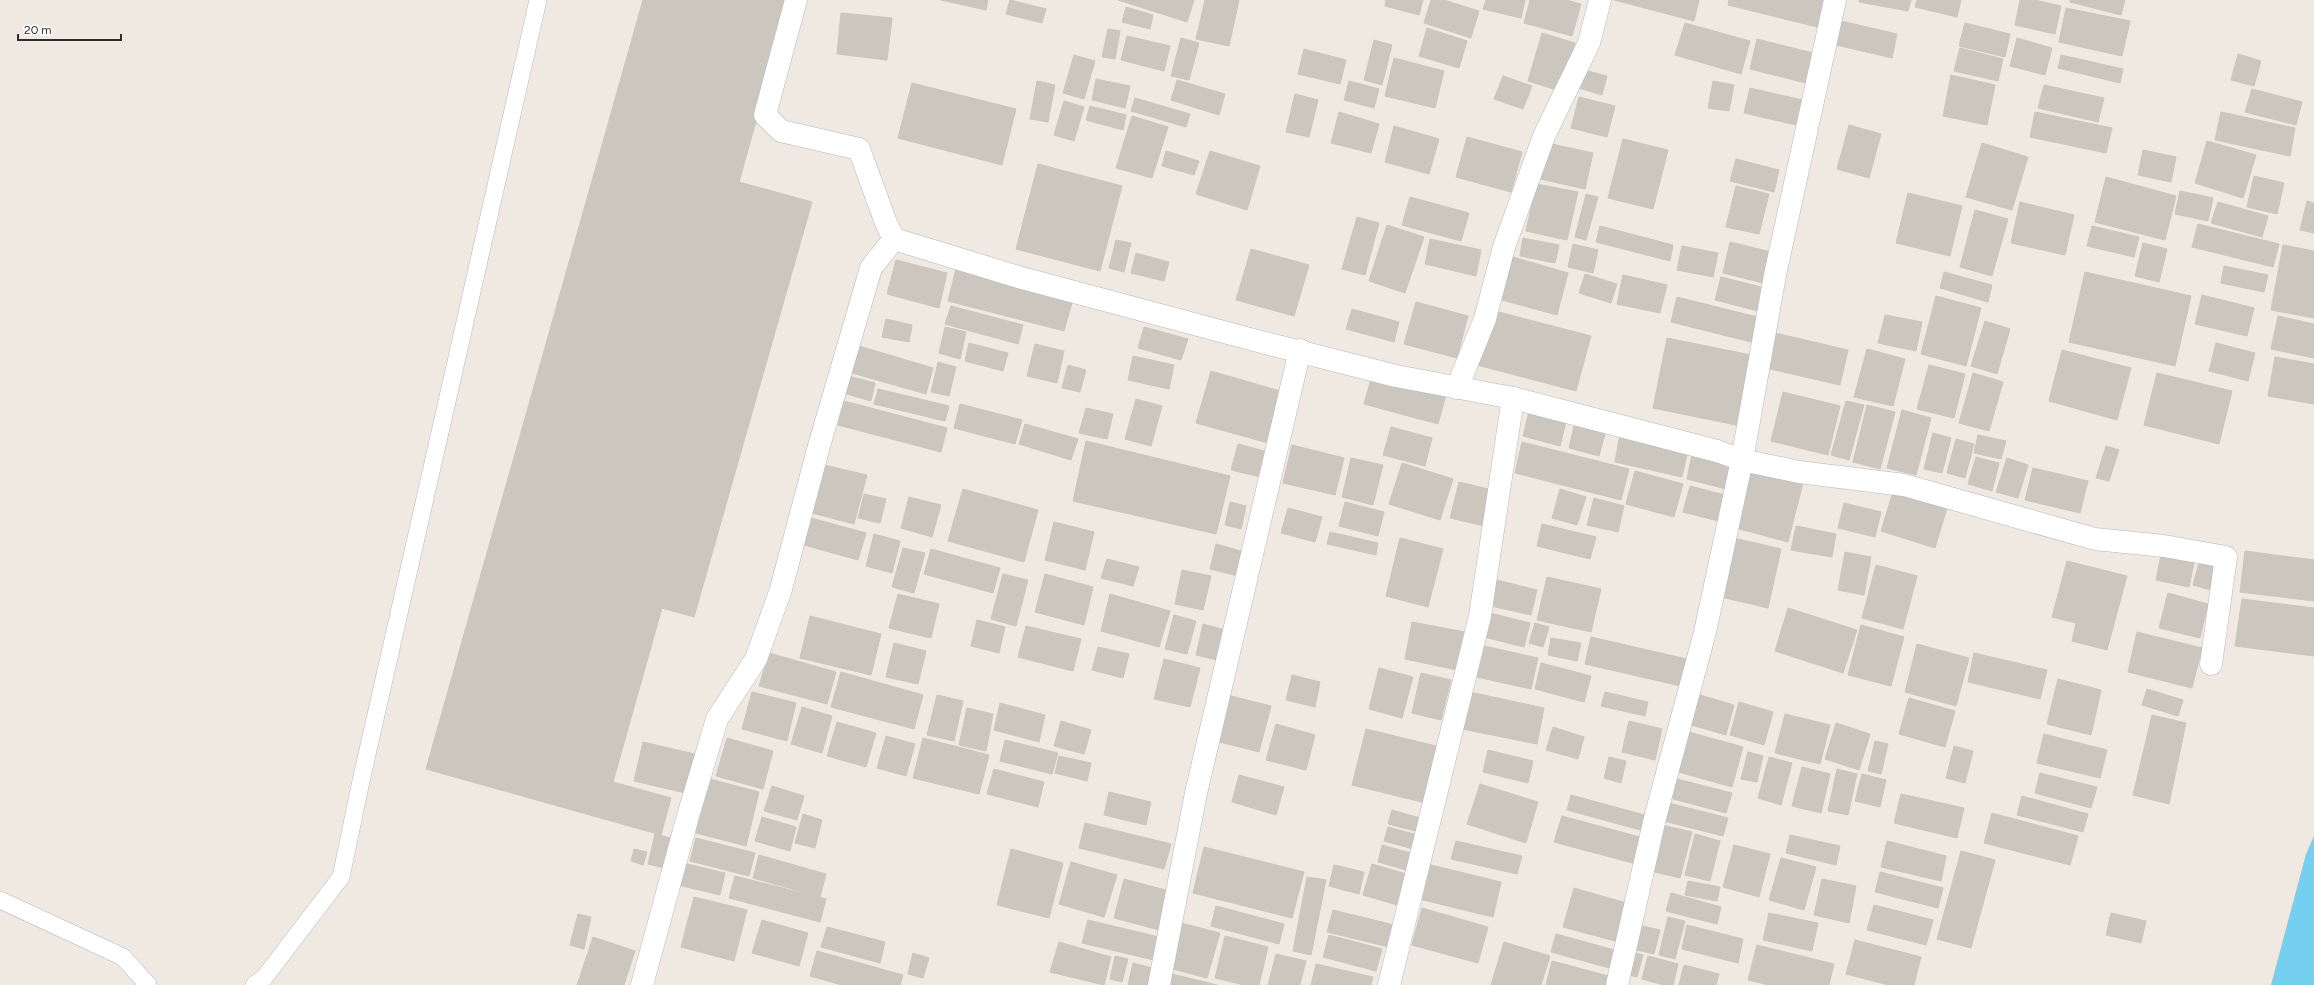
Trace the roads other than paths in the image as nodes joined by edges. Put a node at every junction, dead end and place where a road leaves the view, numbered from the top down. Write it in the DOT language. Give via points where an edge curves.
graph roads {
  1 [pos="538,0"];
  2 [pos="796,0"];
  3 [pos="1600,0"];
  4 [pos="1835,0"];
  5 [pos="894,239"];
  6 [pos="1300,350"];
  7 [pos="1458,388"];
  8 [pos="1513,398"];
  9 [pos="1742,460"];
  10 [pos="2211,664"];
  11 [pos="0,900"];
  12 [pos="148,985"];
  13 [pos="254,985"];
  14 [pos="642,985"];
  15 [pos="1159,985"];
  16 [pos="1389,985"];
  17 [pos="1617,985"];
  1 -- 13 [label="lane" via="341,876 264,978"];
  2 -- 5 [label="street" via="765,114 781,131 859,148"];
  3 -- 7 [label="street" via="1589,43 1544,136 1504,247 1485,319"];
  4 -- 9 [label="street" via="1775,275"];
  5 -- 6 [label="street" via="1015,276"];
  5 -- 14 [label="street" via="871,268 780,589 756,659 717,719"];
  6 -- 7 [label="street" via="1396,376"];
  6 -- 15 [label="street" via="1196,793"];
  7 -- 8 [label="street"];
  8 -- 9 [label="street" via="1717,451"];
  8 -- 16 [label="street" via="1480,616"];
  9 -- 10 [label="street" via="1799,472 1904,485 2095,539 2164,546 2226,557"];
  9 -- 17 [label="street" via="1705,632 1655,818"];
  11 -- 12 [label="lane" via="123,957"];
}
